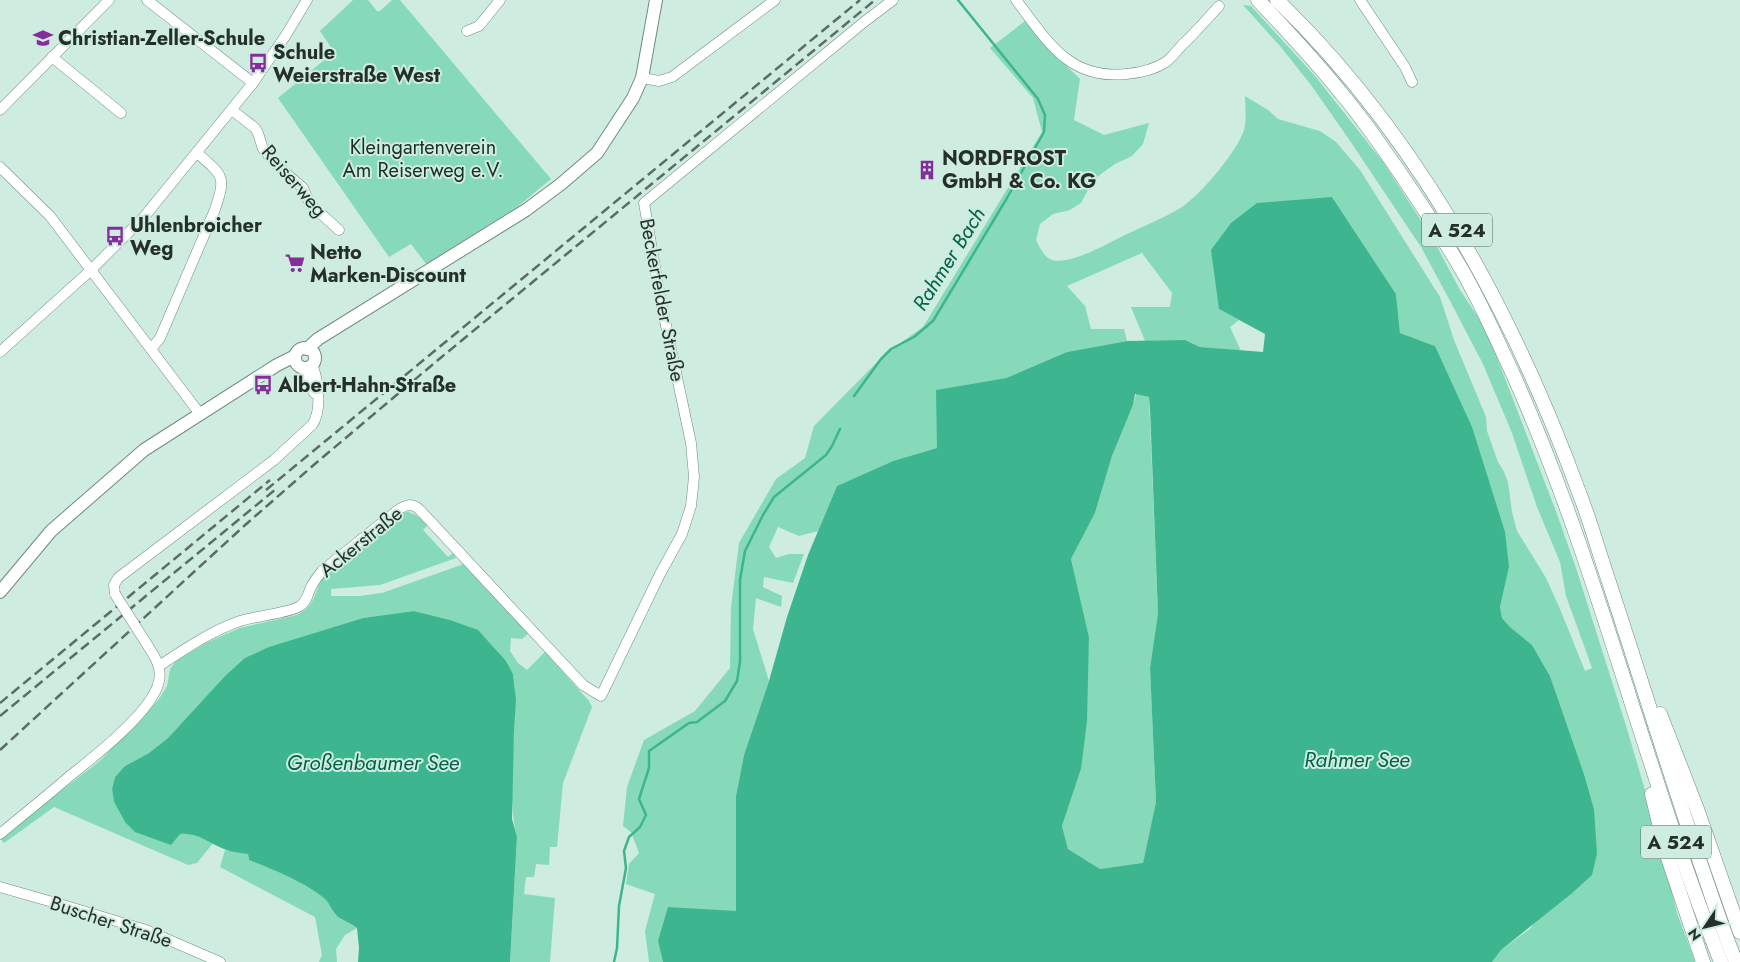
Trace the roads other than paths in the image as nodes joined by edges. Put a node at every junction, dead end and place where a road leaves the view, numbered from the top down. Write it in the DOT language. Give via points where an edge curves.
graph roads {
  1 [pos="109,0"];
  2 [pos="147,0"];
  3 [pos="307,0"];
  4 [pos="500,0"];
  5 [pos="656,0"];
  6 [pos="774,0"];
  7 [pos="893,0"];
  8 [pos="1016,0"];
  9 [pos="1258,0"];
  10 [pos="1277,0"];
  11 [pos="1360,0"];
  12 [pos="1219,2"];
  13 [pos="467,31"];
  14 [pos="52,57"];
  15 [pos="642,78"];
  16 [pos="1412,82"];
  17 [pos="253,83"];
  18 [pos="0,110"];
  19 [pos="232,110"];
  20 [pos="121,112"];
  21 [pos="197,153"];
  22 [pos="0,167"];
  23 [pos="339,230"];
  24 [pos="91,270"];
  25 [pos="151,349"];
  26 [pos="0,352"];
  27 [pos="304,359"];
  28 [pos="200,414"];
  29 [pos="0,592"];
  30 [pos="1633,654"];
  31 [pos="159,666"];
  32 [pos="601,696"];
  33 [pos="1637,720"];
  34 [pos="0,834"];
  35 [pos="0,887"];
  36 [pos="1740,932"];
  37 [pos="199,958"];
  38 [pos="1703,960"];
  39 [pos="220,962"];
  40 [pos="1721,962"];
  41 [pos="1736,962"];
  1 -- 14 [label="street"];
  2 -- 17 [label="street"];
  3 -- 17 [label="street"];
  4 -- 13 [label="street" via="479,26"];
  5 -- 15 [label="main road"];
  6 -- 15 [label="street" via="672,77 659,81"];
  7 -- 32 [label="street, Beckerfelder Straße" via="644,203 691,443 692,506 682,534"];
  8 -- 12 [label="street" via="1064,58 1095,73 1115,75 1145,71 1166,62"];
  9 -- 33 [label="highway, A 524" via="1343,95 1385,151 1464,272 1545,449"];
  10 -- 30 [label="highway, A 524" via="1357,87 1399,142 1487,282 1522,352 1580,495"];
  11 -- 16 [label="street"];
  14 -- 18 [label="street"];
  14 -- 20 [label="street"];
  15 -- 27 [label="main road" via="633,98 597,153 561,184 518,215 335,330"];
  17 -- 19 [label="street"];
  19 -- 21 [label="street"];
  19 -- 23 [label="street, Reiserweg" via="255,128 263,148 303,188 310,204"];
  21 -- 24 [label="street" via="144,217"];
  21 -- 25 [label="street" via="220,176 220,194 160,338"];
  22 -- 24 [label="street" via="50,216"];
  24 -- 25 [label="street"];
  24 -- 26 [label="street"];
  25 -- 28 [label="street"];
  27 -- 28 [label="main road" via="267,372"];
  27 -- 31 [label="street, bridge" via="319,409 312,425 274,460 118,578 114,585 115,594"];
  28 -- 29 [label="main road" via="144,450 51,531"];
  30 -- 36 [label="highway" via="1670,736"];
  30 -- 41 [label="highway, A 524" via="1674,786"];
  31 -- 32 [label="street, Ackerstraße" via="223,628 302,605 322,571 409,504 420,510 583,685"];
  31 -- 34 [label="street" via="157,689 116,738"];
  33 -- 38 [label="highway" via="1666,852"];
  33 -- 40 [label="highway, A 524" via="1679,851"];
  35 -- 37 [label="street, Buscher Straße" via="146,930"];
  37 -- 39 [label="street, Buscher Straße"];
}
